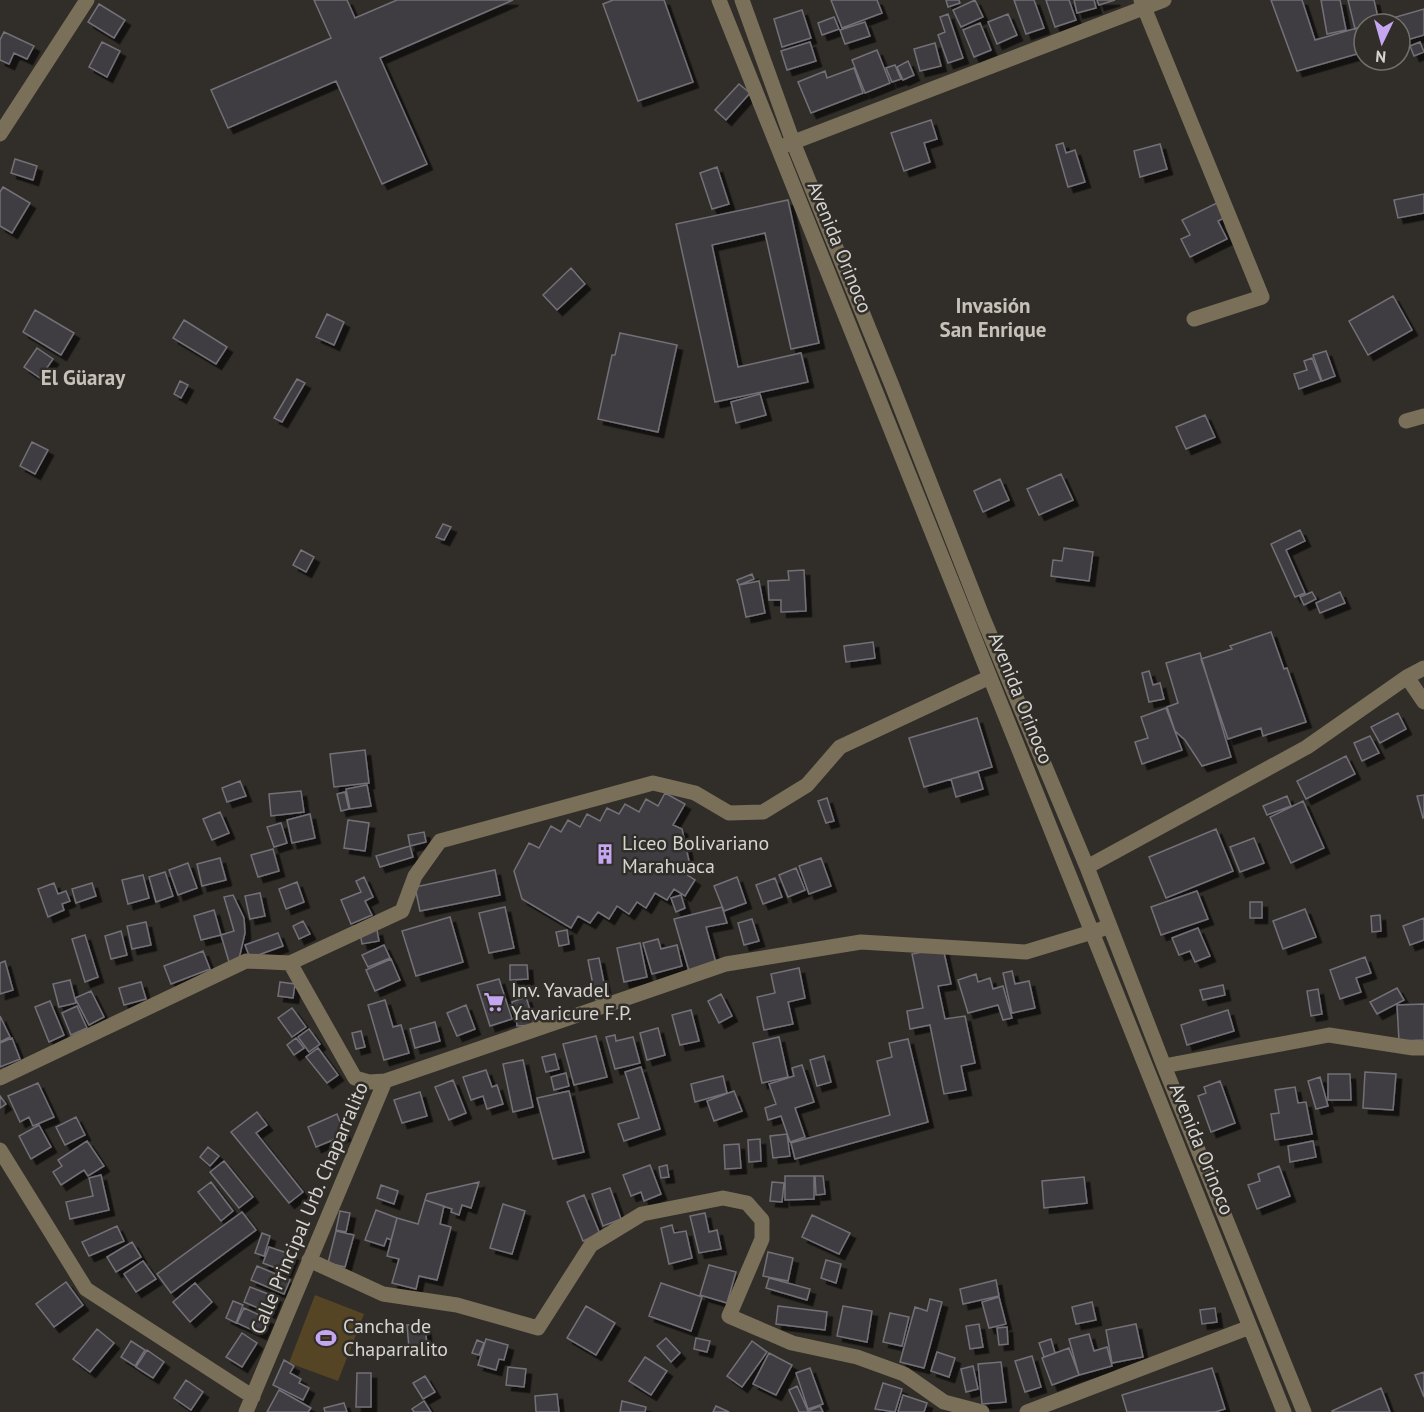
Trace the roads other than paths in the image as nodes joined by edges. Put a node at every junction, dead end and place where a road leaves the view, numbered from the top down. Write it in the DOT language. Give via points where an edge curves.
graph roads {
  1 [pos="87,0"];
  2 [pos="719,0"];
  3 [pos="1164,0"];
  4 [pos="746,1"];
  5 [pos="1142,4"];
  6 [pos="0,134"];
  7 [pos="793,142"];
  8 [pos="778,148"];
  9 [pos="1194,319"];
  10 [pos="1424,416"];
  11 [pos="1406,421"];
  12 [pos="1424,668"];
  13 [pos="990,677"];
  14 [pos="1407,677"];
  15 [pos="1424,702"];
  16 [pos="1087,867"];
  17 [pos="1110,926"];
  18 [pos="1092,933"];
  19 [pos="290,963"];
  20 [pos="1424,1048"];
  21 [pos="1164,1066"];
  22 [pos="0,1078"];
  23 [pos="385,1081"];
  24 [pos="0,1150"];
  25 [pos="309,1260"];
  26 [pos="1250,1327"];
  27 [pos="253,1397"];
  28 [pos="246,1412"];
  29 [pos="982,1412"];
  30 [pos="1027,1412"];
  31 [pos="1284,1412"];
  32 [pos="1304,1412"];
  1 -- 6 [label="street"];
  2 -- 8 [label="street, Avenida Orinoco"];
  3 -- 5 [label="street"];
  4 -- 7 [label="street, Avenida Orinoco"];
  5 -- 7 [label="street"];
  5 -- 9 [label="street" via="1262,297"];
  7 -- 8 [label="street"];
  7 -- 16 [label="street, Avenida Orinoco"];
  8 -- 13 [label="street, Avenida Orinoco"];
  10 -- 11 [label="street"];
  12 -- 14 [label="street"];
  13 -- 18 [label="street, Avenida Orinoco"];
  13 -- 19 [label="street" via="840,747 807,785 763,812 729,813 695,793 653,783 440,842 415,876 402,911"];
  14 -- 15 [label="street"];
  14 -- 16 [label="street" via="1307,747"];
  16 -- 17 [label="street, Avenida Orinoco"];
  17 -- 18 [label="street, Calle Principal Urb. Chaparralito"];
  17 -- 21 [label="street, Avenida Orinoco"];
  18 -- 23 [label="street, Calle Principal Urb. Chaparralito" via="1026,952 861,942 726,964"];
  18 -- 26 [label="street, Avenida Orinoco"];
  19 -- 22 [label="street" via="246,961"];
  19 -- 23 [label="street" via="355,1078"];
  20 -- 21 [label="street" via="1329,1035"];
  21 -- 32 [label="street, Avenida Orinoco"];
  23 -- 25 [label="street, Calle Principal Urb. Chaparralito"];
  24 -- 27 [label="street" via="86,1289"];
  25 -- 27 [label="street, Calle Principal Urb. Chaparralito"];
  25 -- 29 [label="street" via="383,1294 457,1305 537,1328 591,1245 642,1214 723,1198 747,1203 762,1220 762,1239 729,1316 792,1343 857,1357 904,1374 944,1402"];
  26 -- 30 [label="street"];
  26 -- 31 [label="street, Avenida Orinoco"];
  27 -- 28 [label="street, Calle Principal Urb. Chaparralito"];
}
